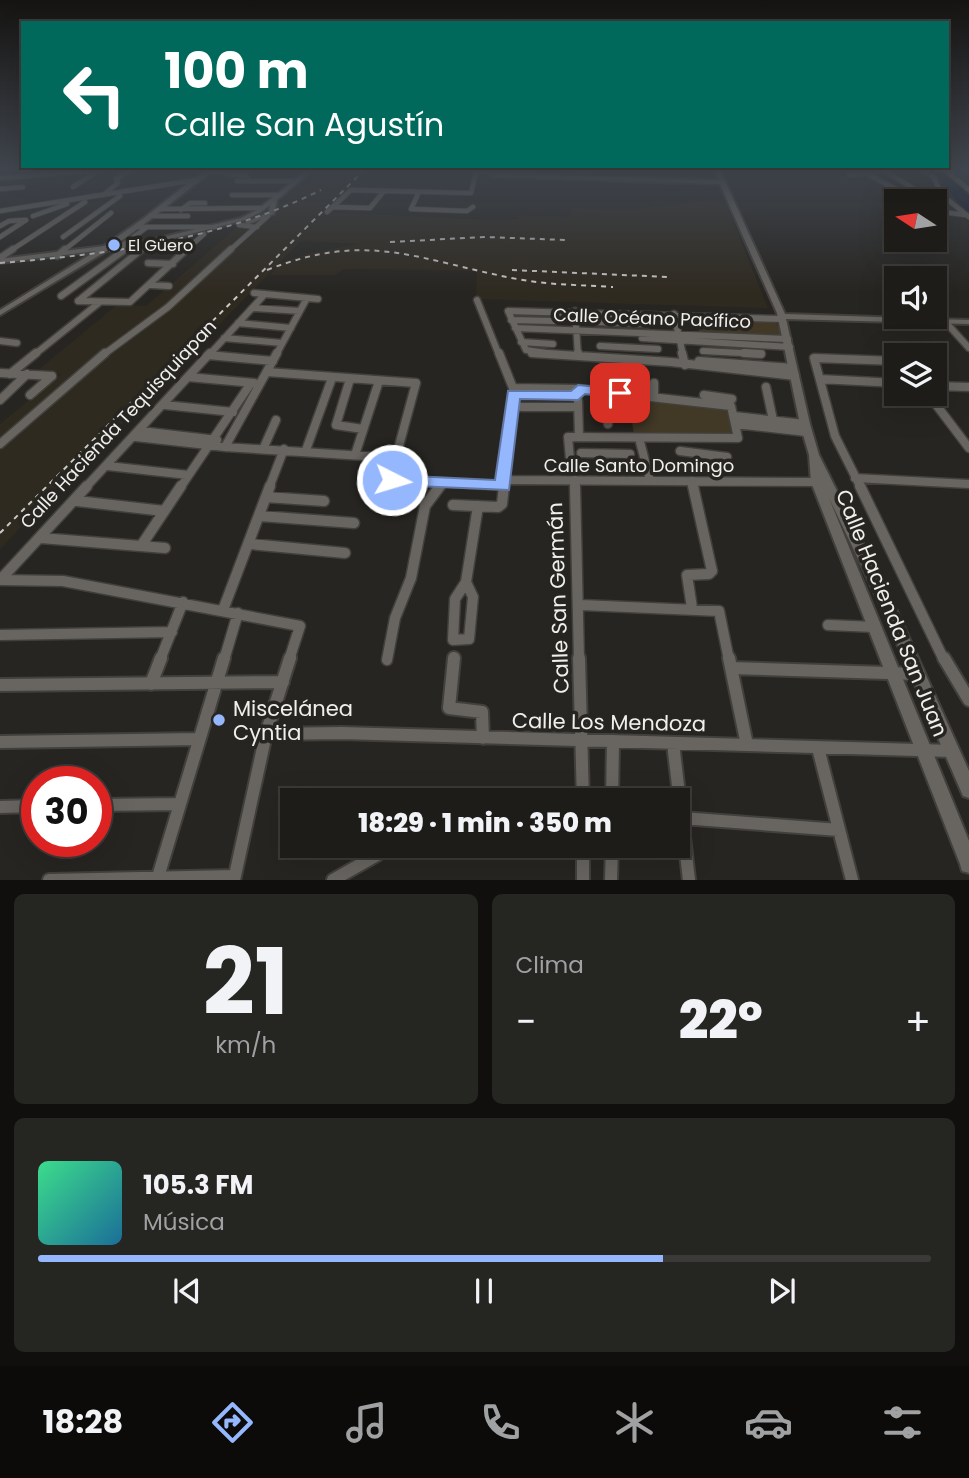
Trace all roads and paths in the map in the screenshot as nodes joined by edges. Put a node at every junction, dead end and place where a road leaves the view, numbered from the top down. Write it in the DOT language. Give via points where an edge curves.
graph roads {
  1 [pos="51,211"];
  2 [pos="72,211"];
  3 [pos="99,211"];
  4 [pos="159,211"];
  5 [pos="257,211"];
  6 [pos="273,211"];
  7 [pos="735,211"];
  8 [pos="111,213"];
  9 [pos="947,214"];
  10 [pos="33,216"];
  11 [pos="153,216"];
  12 [pos="173,216"];
  13 [pos="187,216"];
  14 [pos="268,216"];
  15 [pos="968,216"];
  16 [pos="239,225"];
  17 [pos="137,227"];
  18 [pos="147,227"];
  19 [pos="159,227"];
  20 [pos="217,227"];
  21 [pos="257,227"];
  22 [pos="0,228"];
  23 [pos="9,231"];
  24 [pos="204,234"];
  25 [pos="0,237"];
  26 [pos="62,237"];
  27 [pos="146,246"];
  28 [pos="122,249"];
  29 [pos="101,252"];
  30 [pos="57,256"];
  31 [pos="0,261"];
  32 [pos="148,263"];
  33 [pos="173,264"];
  34 [pos="151,285"];
  35 [pos="169,286"];
  36 [pos="254,293"];
  37 [pos="265,294"];
  38 [pos="61,296"];
  39 [pos="307,298"];
  40 [pos="318,299"];
  41 [pos="477,300"];
  42 [pos="100,302"];
  43 [pos="253,307"];
  44 [pos="300,311"];
  45 [pos="575,311"];
  46 [pos="0,313"];
  47 [pos="623,313"];
  48 [pos="674,314"];
  49 [pos="782,316"];
  50 [pos="884,316"];
  51 [pos="884,318"];
  52 [pos="947,319"];
  53 [pos="511,320"];
  54 [pos="969,320"];
  55 [pos="554,321"];
  56 [pos="596,322"];
  57 [pos="238,323"];
  58 [pos="625,323"];
  59 [pos="648,324"];
  60 [pos="947,324"];
  61 [pos="291,328"];
  62 [pos="516,330"];
  63 [pos="577,333"];
  64 [pos="956,334"];
  65 [pos="969,335"];
  66 [pos="679,337"];
  67 [pos="224,338"];
  68 [pos="628,338"];
  69 [pos="0,341"];
  70 [pos="521,342"];
  71 [pos="17,343"];
  72 [pos="282,343"];
  73 [pos="727,343"];
  74 [pos="789,343"];
  75 [pos="553,344"];
  76 [pos="600,346"];
  77 [pos="629,347"];
  78 [pos="969,348"];
  79 [pos="659,349"];
  80 [pos="703,351"];
  81 [pos="731,352"];
  82 [pos="761,354"];
  83 [pos="208,355"];
  84 [pos="578,356"];
  85 [pos="273,361"];
  86 [pos="884,361"];
  87 [pos="685,363"];
  88 [pos="603,367"];
  89 [pos="267,372"];
  90 [pos="794,372"];
  91 [pos="0,373"];
  92 [pos="10,374"];
  93 [pos="27,374"];
  94 [pos="332,377"];
  95 [pos="186,379"];
  96 [pos="350,379"];
  97 [pos="820,379"];
  98 [pos="379,381"];
  99 [pos="884,382"];
  100 [pos="654,383"];
  101 [pos="254,386"];
  102 [pos="703,386"];
  103 [pos="947,386"];
  104 [pos="766,387"];
  105 [pos="969,387"];
  106 [pos="513,391"];
  107 [pos="578,392"];
  108 [pos="606,392"];
  109 [pos="30,396"];
  110 [pos="654,397"];
  111 [pos="704,399"];
  112 [pos="0,400"];
  113 [pos="165,405"];
  114 [pos="937,406"];
  115 [pos="522,407"];
  116 [pos="578,407"];
  117 [pos="233,412"];
  118 [pos="734,420"];
  119 [pos="773,420"];
  120 [pos="276,421"];
  121 [pos="608,424"];
  122 [pos="805,428"];
  123 [pos="363,429"];
  124 [pos="139,434"];
  125 [pos="579,437"];
  126 [pos="613,437"];
  127 [pos="639,438"];
  128 [pos="685,438"];
  129 [pos="212,443"];
  130 [pos="0,444"];
  131 [pos="230,445"];
  132 [pos="264,447"];
  133 [pos="284,449"];
  134 [pos="969,449"];
  135 [pos="306,450"];
  136 [pos="581,453"];
  137 [pos="355,454"];
  138 [pos="617,454"];
  139 [pos="631,454"];
  140 [pos="727,457"];
  141 [pos="395,458"];
  142 [pos="108,466"];
  143 [pos="188,475"];
  144 [pos="573,475"];
  145 [pos="855,478"];
  146 [pos="650,480"];
  147 [pos="692,481"];
  148 [pos="824,482"];
  149 [pos="503,483"];
  150 [pos="442,484"];
  151 [pos="969,484"];
  152 [pos="266,497"];
  153 [pos="77,501"];
  154 [pos="324,501"];
  155 [pos="453,505"];
  156 [pos="478,506"];
  157 [pos="164,511"];
  158 [pos="260,516"];
  159 [pos="354,523"];
  160 [pos="41,538"];
  161 [pos="250,544"];
  162 [pos="141,546"];
  163 [pos="165,548"];
  164 [pos="345,553"];
  165 [pos="466,582"];
  166 [pos="183,602"];
  167 [pos="581,606"];
  168 [pos="692,608"];
  169 [pos="223,610"];
  170 [pos="454,610"];
  171 [pos="472,610"];
  172 [pos="238,613"];
  173 [pos="828,625"];
  174 [pos="875,627"];
  175 [pos="172,632"];
  176 [pos="4,635"];
  177 [pos="0,645"];
  178 [pos="454,658"];
  179 [pos="387,660"];
  180 [pos="731,668"];
  181 [pos="894,673"];
  182 [pos="918,674"];
  183 [pos="283,682"];
  184 [pos="215,683"];
  185 [pos="150,684"];
  186 [pos="0,685"];
  187 [pos="969,700"];
  188 [pos="266,734"];
  189 [pos="483,738"];
  190 [pos="199,739"];
  191 [pos="583,740"];
  192 [pos="613,741"];
  193 [pos="0,743"];
  194 [pos="673,743"];
  195 [pos="747,745"];
  196 [pos="818,748"];
  197 [pos="925,751"];
  198 [pos="952,751"];
  199 [pos="583,788"];
  200 [pos="612,788"];
  201 [pos="678,788"];
  202 [pos="969,790"];
  203 [pos="180,804"];
  204 [pos="112,805"];
  205 [pos="21,806"];
  206 [pos="0,807"];
  207 [pos="690,819"];
  208 [pos="839,830"];
  209 [pos="372,858"];
  210 [pos="583,858"];
  211 [pos="612,858"];
  212 [pos="687,858"];
  213 [pos="969,864"];
  214 [pos="158,877"];
  215 [pos="234,878"];
  216 [pos="49,880"];
  217 [pos="333,880"];
  218 [pos="583,880"];
  219 [pos="611,880"];
  220 [pos="689,880"];
  221 [pos="852,880"];
  1 -- 10 [label="street"];
  2 -- 31 [label="street"];
  3 -- 26 [label="street"];
  4 -- 11 [label="main road"];
  5 -- 20 [label="main road"];
  6 -- 14 [label="main road"];
  7 -- 49 [label="main road, Calle Hacienda San Juan"];
  8 -- 30 [label="street"];
  9 -- 15 [label="street"];
  11 -- 12 [label="street"];
  11 -- 17 [label="main road"];
  12 -- 13 [label="street"];
  12 -- 19 [label="street"];
  14 -- 16 [label="main road"];
  14 -- 21 [label="street"];
  16 -- 21 [label="street"];
  16 -- 24 [label="main road"];
  17 -- 18 [label="street"];
  17 -- 29 [label="main road"];
  18 -- 19 [label="street"];
  18 -- 28 [label="street"];
  19 -- 20 [label="street"];
  20 -- 28 [label="main road"];
  21 -- 130 [label="street" via="168,307 125,336"];
  22 -- 23 [label="street"];
  22 -- 23 [label="street" via="9,221 26,220"];
  23 -- 25 [label="street"];
  24 -- 27 [label="main road"];
  24 -- 33 [label="street"];
  27 -- 28 [label="main road"];
  27 -- 42 [label="street" via="78,300"];
  28 -- 29 [label="main road"];
  28 -- 38 [label="street"];
  29 -- 30 [label="main road"];
  29 -- 31 [label="main road"];
  29 -- 46 [label="main road"];
  30 -- 31 [label="main road"];
  32 -- 33 [label="street"];
  33 -- 34 [label="street"];
  34 -- 35 [label="street"];
  34 -- 42 [label="street" via="127,303"];
  36 -- 37 [label="street"];
  37 -- 39 [label="street"];
  37 -- 43 [label="street, Calle Hacienda Tequisquiapan"];
  39 -- 40 [label="street"];
  39 -- 44 [label="street"];
  41 -- 106 [label="street"];
  42 -- 92 [label="street"];
  43 -- 44 [label="street"];
  43 -- 57 [label="street, Calle Hacienda Tequisquiapan"];
  44 -- 61 [label="street"];
  45 -- 47 [label="street"];
  45 -- 53 [label="street" via="512,309 508,310"];
  45 -- 63 [label="street"];
  47 -- 48 [label="street"];
  47 -- 58 [label="street"];
  48 -- 49 [label="street"];
  48 -- 66 [label="street"];
  49 -- 50 [label="main road"];
  49 -- 51 [label="main road"];
  49 -- 74 [label="main road, Calle Hacienda San Juan"];
  52 -- 54 [label="main road"];
  53 -- 55 [label="street"];
  53 -- 62 [label="street"];
  56 -- 58 [label="street"];
  57 -- 61 [label="street"];
  57 -- 67 [label="street, Calle Hacienda Tequisquiapan"];
  58 -- 59 [label="street"];
  60 -- 64 [label="street"];
  61 -- 72 [label="street"];
  62 -- 63 [label="street, Calle Océano Pacífico"];
  62 -- 70 [label="street"];
  63 -- 66 [label="street, Calle Océano Pacífico"];
  63 -- 68 [label="street, Calle Océano Pacífico"];
  63 -- 84 [label="street"];
  64 -- 65 [label="street"];
  64 -- 78 [label="street"];
  66 -- 68 [label="street, Calle Océano Pacífico"];
  66 -- 73 [label="street, Calle Océano Pacífico"];
  66 -- 74 [label="street, Calle Océano Pacífico"];
  66 -- 87 [label="street"];
  67 -- 72 [label="street"];
  67 -- 83 [label="street, Calle Hacienda Tequisquiapan"];
  68 -- 77 [label="street"];
  69 -- 71 [label="street"];
  70 -- 75 [label="street"];
  70 -- 84 [label="street" via="526,350"];
  72 -- 85 [label="street"];
  73 -- 74 [label="street, Calle Océano Pacífico"];
  73 -- 81 [label="street"];
  74 -- 90 [label="main road, Calle Hacienda San Juan"];
  76 -- 77 [label="street"];
  77 -- 79 [label="street"];
  80 -- 81 [label="street"];
  81 -- 82 [label="street"];
  83 -- 85 [label="street"];
  83 -- 95 [label="street, Calle Hacienda Tequisquiapan"];
  84 -- 87 [label="street"];
  85 -- 89 [label="street"];
  86 -- 97 [label="street" via="814,358"];
  87 -- 90 [label="street"];
  88 -- 108 [label="street"];
  89 -- 94 [label="street"];
  89 -- 101 [label="street"];
  90 -- 122 [label="main road, Calle Hacienda San Juan"];
  91 -- 92 [label="street"];
  92 -- 93 [label="street"];
  93 -- 109 [label="street" via="52,376"];
  93 -- 112 [label="street"];
  94 -- 96 [label="street"];
  94 -- 135 [label="street"];
  95 -- 101 [label="street"];
  95 -- 113 [label="street, Calle Hacienda Tequisquiapan"];
  96 -- 98 [label="street"];
  96 -- 123 [label="street" via="336,425"];
  97 -- 99 [label="street"];
  97 -- 145 [label="street" via="835,436"];
  98 -- 123 [label="street"];
  98 -- 141 [label="street" via="416,383"];
  100 -- 110 [label="street"];
  101 -- 117 [label="street"];
  101 -- 131 [label="street"];
  102 -- 111 [label="street"];
  103 -- 105 [label="street"];
  104 -- 119 [label="street"];
  106 -- 107 [label="street"];
  106 -- 149 [label="street"];
  107 -- 108 [label="street"];
  107 -- 116 [label="street"];
  108 -- 110 [label="street"];
  108 -- 121 [label="street"];
  110 -- 111 [label="street"];
  111 -- 118 [label="street" via="732,402"];
  113 -- 117 [label="street"];
  113 -- 124 [label="street, Calle Hacienda Tequisquiapan"];
  114 -- 134 [label="street"];
  115 -- 116 [label="street"];
  116 -- 125 [label="street"];
  117 -- 129 [label="street"];
  118 -- 119 [label="street"];
  118 -- 122 [label="street"];
  118 -- 128 [label="street" via="738,438"];
  119 -- 122 [label="street"];
  120 -- 132 [label="street"];
  122 -- 148 [label="main road, Calle Hacienda San Juan"];
  123 -- 137 [label="street"];
  124 -- 129 [label="street"];
  124 -- 142 [label="street, Calle Hacienda Tequisquiapan"];
  125 -- 126 [label="street"];
  125 -- 144 [label="street, Calle San Germán" via="566,438"];
  126 -- 127 [label="street"];
  126 -- 138 [label="street"];
  127 -- 128 [label="street"];
  127 -- 146 [label="street"];
  128 -- 140 [label="street" via="684,452"];
  129 -- 131 [label="street"];
  129 -- 143 [label="street"];
  131 -- 132 [label="street"];
  132 -- 133 [label="street"];
  133 -- 135 [label="street"];
  133 -- 152 [label="street"];
  135 -- 137 [label="street"];
  136 -- 138 [label="street"];
  137 -- 141 [label="street"];
  138 -- 139 [label="street"];
  141 -- 150 [label="street, Calle Santo Domingo" via="392,480"];
  142 -- 143 [label="street"];
  142 -- 153 [label="street, Calle Hacienda Tequisquiapan"];
  143 -- 157 [label="street"];
  144 -- 146 [label="street, Calle Santo Domingo"];
  144 -- 149 [label="street, Calle Santo Domingo"];
  144 -- 167 [label="street, Calle San Germán"];
  145 -- 151 [label="street"];
  145 -- 187 [label="street" via="948,667"];
  146 -- 147 [label="street, Calle Santo Domingo"];
  147 -- 148 [label="street, Calle Santo Domingo"];
  147 -- 168 [label="street" via="712,570 687,575"];
  148 -- 174 [label="main road, Calle Hacienda San Juan"];
  148 -- 182 [label="main road, Calle Hacienda San Juan"];
  149 -- 150 [label="street, Calle Santo Domingo"];
  149 -- 156 [label="street" via="501,506"];
  150 -- 179 [label="street" via="425,506 411,578 395,618"];
  152 -- 154 [label="street"];
  152 -- 158 [label="street"];
  153 -- 157 [label="street"];
  153 -- 160 [label="street, Calle Hacienda Tequisquiapan"];
  155 -- 156 [label="street"];
  156 -- 165 [label="street"];
  157 -- 162 [label="street"];
  158 -- 159 [label="street"];
  158 -- 161 [label="street"];
  160 -- 162 [label="street"];
  160 -- 166 [label="street, Calle Hacienda Tequisquiapan" via="0,580 63,581"];
  161 -- 164 [label="street"];
  161 -- 169 [label="street"];
  162 -- 163 [label="street"];
  165 -- 170 [label="street" via="457,594"];
  165 -- 171 [label="street"];
  166 -- 169 [label="street, Calle Hacienda Tequisquiapan"];
  166 -- 175 [label="street"];
  167 -- 168 [label="street"];
  167 -- 191 [label="street, Calle San Germán"];
  168 -- 180 [label="street" via="719,611"];
  169 -- 172 [label="street, Calle Hacienda Tequisquiapan"];
  170 -- 171 [label="street"];
  170 -- 171 [label="street" via="450,638 467,640"];
  172 -- 183 [label="street, Calle Hacienda Tequisquiapan" via="300,626"];
  172 -- 184 [label="street"];
  173 -- 174 [label="street"];
  174 -- 181 [label="main road, Calle Hacienda San Juan"];
  175 -- 176 [label="street"];
  175 -- 185 [label="street"];
  176 -- 177 [label="street"];
  178 -- 189 [label="street" via="449,708 482,712"];
  180 -- 181 [label="street"];
  180 -- 195 [label="street"];
  181 -- 182 [label="street"];
  181 -- 197 [label="main road, Calle Hacienda San Juan"];
  182 -- 198 [label="main road, Calle Hacienda San Juan"];
  183 -- 184 [label="street"];
  183 -- 188 [label="street, Calle Hacienda Tequisquiapan"];
  184 -- 185 [label="street"];
  184 -- 190 [label="street"];
  185 -- 186 [label="street"];
  188 -- 189 [label="street, Calle Los Mendoza"];
  188 -- 215 [label="street, Calle Hacienda Tequisquiapan"];
  189 -- 191 [label="street, Calle Los Mendoza"];
  190 -- 193 [label="street"];
  190 -- 203 [label="street"];
  191 -- 192 [label="street, Calle Los Mendoza"];
  191 -- 199 [label="street, Calle San Germán"];
  192 -- 194 [label="street, Calle Los Mendoza"];
  192 -- 200 [label="street"];
  194 -- 195 [label="street, Calle Los Mendoza"];
  194 -- 201 [label="street"];
  195 -- 196 [label="street, Calle Los Mendoza"];
  196 -- 197 [label="street, Calle Los Mendoza"];
  196 -- 208 [label="street"];
  197 -- 198 [label="street, Calle Los Mendoza"];
  197 -- 213 [label="main road, Calle Hacienda San Juan"];
  198 -- 202 [label="main road, Calle Hacienda San Juan"];
  203 -- 204 [label="street"];
  203 -- 214 [label="street"];
  205 -- 206 [label="street"];
  207 -- 208 [label="street"];
  208 -- 221 [label="street"];
  209 -- 217 [label="street"];
  210 -- 218 [label="street"];
  211 -- 219 [label="street"];
  212 -- 220 [label="street"];
  214 -- 215 [label="street"];
  214 -- 216 [label="street"];
}
